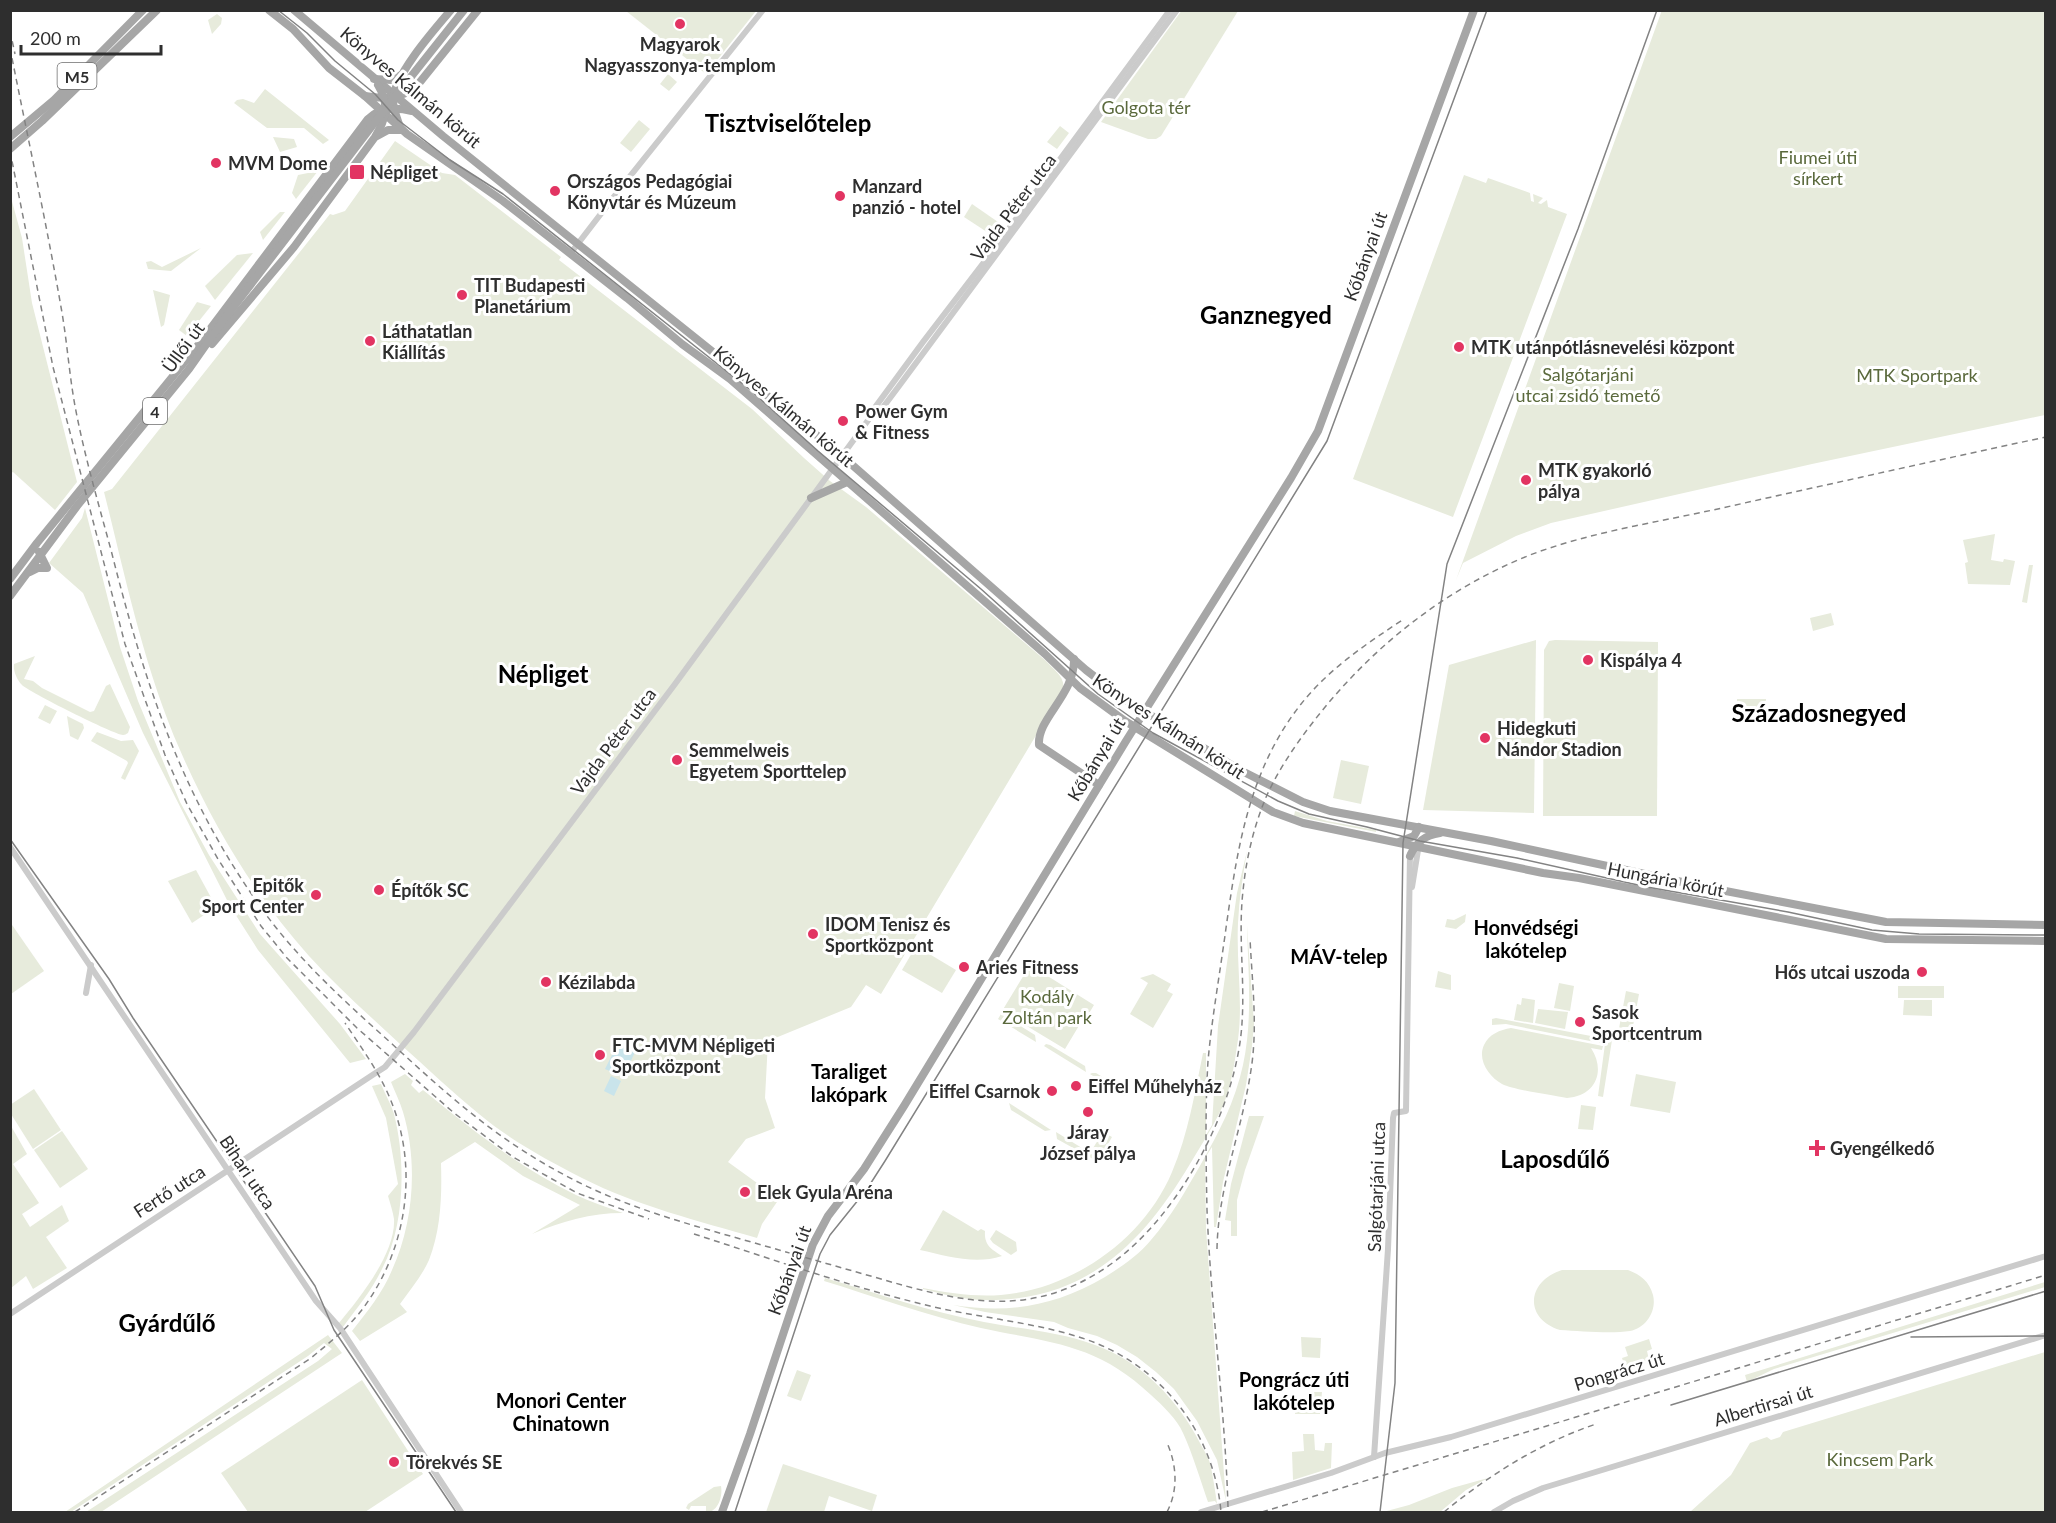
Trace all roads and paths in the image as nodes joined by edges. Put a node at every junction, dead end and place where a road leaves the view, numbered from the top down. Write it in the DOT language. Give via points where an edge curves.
graph roads {
  1 [pos="157,10"];
  2 [pos="269,10"];
  3 [pos="294,10"];
  4 [pos="451,10"];
  5 [pos="464,10"];
  6 [pos="478,10"];
  7 [pos="763,10"];
  8 [pos="1170,10"];
  9 [pos="1177,10"];
  10 [pos="1474,10"];
  11 [pos="142,16"];
  12 [pos="430,36"];
  13 [pos="446,49"];
  14 [pos="401,75"];
  15 [pos="374,79"];
  16 [pos="416,87"];
  17 [pos="365,96"];
  18 [pos="392,97"];
  19 [pos="386,110"];
  20 [pos="413,111"];
  21 [pos="368,119"];
  22 [pos="402,130"];
  23 [pos="375,137"];
  24 [pos="13,140"];
  25 [pos="352,140"];
  26 [pos="366,151"];
  27 [pos="342,154"];
  28 [pos="355,166"];
  29 [pos="577,243"];
  30 [pos="570,254"];
  31 [pos="222,322"];
  32 [pos="193,352"];
  33 [pos="189,369"];
  34 [pos="869,419"];
  35 [pos="842,455"];
  36 [pos="832,468"];
  37 [pos="847,482"];
  38 [pos="812,498"];
  39 [pos="37,543"];
  40 [pos="41,556"];
  41 [pos="28,573"];
  42 [pos="10,579"];
  43 [pos="10,596"];
  44 [pos="1074,659"];
  45 [pos="1072,680"];
  46 [pos="1144,712"];
  47 [pos="1134,727"];
  48 [pos="1099,785"];
  49 [pos="1303,802"];
  50 [pos="1284,818"];
  51 [pos="1402,824"];
  52 [pos="1419,827"];
  53 [pos="1446,833"];
  54 [pos="1413,845"];
  55 [pos="10,848"];
  56 [pos="2046,925"];
  57 [pos="2046,941"];
  58 [pos="91,965"];
  59 [pos="86,993"];
  60 [pos="374,1074"];
  61 [pos="228,1170"];
  62 [pos="2046,1256"];
  63 [pos="10,1314"];
  64 [pos="2046,1335"];
  65 [pos="1374,1457"];
  66 [pos="461,1512"];
  67 [pos="722,1512"];
  68 [pos="1201,1512"];
  69 [pos="1494,1512"];
  1 -- 11 [label="main road, M5"];
  2 -- 17 [label="main road, Könyves Kálmán körút" via="293,29 329,68"];
  3 -- 15 [label="main road, Könyves Kálmán körút"];
  4 -- 12 [label="main road"];
  5 -- 31 [label="main road"];
  6 -- 13 [label="main road"];
  7 -- 29 [label="street"];
  8 -- 34 [label="street, Vajda Péter utca"];
  9 -- 34 [label="street, Vajda Péter utca" via="881,410"];
  10 -- 46 [label="main road, Kőbányai út" via="1318,431"];
  11 -- 24 [label="main road, M5"];
  12 -- 13 [label="main road" via="438,34 445,40"];
  12 -- 14 [label="main road"];
  13 -- 16 [label="main road"];
  14 -- 15 [label="main road" via="392,80"];
  14 -- 16 [label="main road" via="408,86"];
  14 -- 18 [label="main road"];
  15 -- 18 [label="main road, Könyves Kálmán körút"];
  16 -- 18 [label="main road"];
  16 -- 20 [label="main road"];
  17 -- 18 [label="main road"];
  17 -- 19 [label="main road, Könyves Kálmán körút"];
  17 -- 21 [label="main road"];
  18 -- 19 [label="main road"];
  18 -- 20 [label="main road, Könyves Kálmán körút"];
  19 -- 20 [label="main road"];
  19 -- 21 [label="main road"];
  19 -- 22 [label="main road"];
  19 -- 23 [label="main road" via="385,122"];
  20 -- 29 [label="main road, Könyves Kálmán körút"];
  21 -- 25 [label="main road"];
  22 -- 23 [label="main road" via="388,130"];
  22 -- 30 [label="main road, Könyves Kálmán körút"];
  23 -- 26 [label="main road"];
  25 -- 26 [label="main road" via="364,143"];
  25 -- 27 [label="main road"];
  26 -- 28 [label="main road"];
  27 -- 28 [label="main road" via="346,165"];
  27 -- 32 [label="main road"];
  28 -- 33 [label="main road" via="294,247"];
  29 -- 30 [label="street"];
  29 -- 35 [label="main road, Könyves Kálmán körút"];
  30 -- 36 [label="main road, Könyves Kálmán körút" via="730,379"];
  31 -- 32 [label="main road, Üllői út"];
  31 -- 33 [label="main road, Üllői út"];
  32 -- 39 [label="main road, Üllői út / 4"];
  33 -- 40 [label="main road, Üllői út / 4"];
  34 -- 35 [label="street, Vajda Péter utca"];
  35 -- 36 [label="street, Vajda Péter utca"];
  35 -- 44 [label="main road, Könyves Kálmán körút"];
  36 -- 37 [label="main road, Könyves Kálmán körút"];
  36 -- 38 [label="street, Vajda Péter utca"];
  37 -- 38 [label="main road"];
  37 -- 45 [label="main road, Könyves Kálmán körút"];
  38 -- 60 [label="street, Vajda Péter utca" via="414,1032"];
  39 -- 40 [label="main road"];
  39 -- 42 [label="main road, Üllői út / 4"];
  40 -- 41 [label="main road, Üllői út / 4"];
  40 -- 41 [label="main road" via="47,568"];
  41 -- 43 [label="main road, Üllői út / 4"];
  44 -- 45 [label="main road"];
  44 -- 46 [label="main road, Könyves Kálmán körút"];
  45 -- 47 [label="main road, Könyves Kálmán körút"];
  45 -- 48 [label="main road" via="1040,735 1039,746"];
  46 -- 47 [label="main road, Kőbányai út"];
  46 -- 49 [label="main road, Könyves Kálmán körút" via="1238,769"];
  47 -- 48 [label="main road, Kőbányai út"];
  47 -- 50 [label="main road, Könyves Kálmán körút"];
  48 -- 67 [label="main road, Kőbányai út" via="873,1155 818,1233"];
  49 -- 51 [label="main road, Hungária körút" via="1343,814"];
  50 -- 54 [label="main road, Hungária körút"];
  51 -- 52 [label="main road, Hungária körút"];
  51 -- 54 [label="main road"];
  52 -- 53 [label="main road, Hungária körút"];
  52 -- 54 [label="main road"];
  53 -- 54 [label="main road" via="1427,836"];
  53 -- 56 [label="main road, Hungária körút" via="1886,922"];
  54 -- 57 [label="main road, Hungária körút" via="1886,939"];
  54 -- 65 [label="street, Salgótarjáni utca" via="1406,1111 1394,1113 1393,1118"];
  55 -- 58 [label="street, Bihari utca"];
  58 -- 59 [label="street"];
  58 -- 61 [label="street, Bihari utca"];
  60 -- 61 [label="street, Fertő utca"];
  61 -- 63 [label="street, Fertő utca"];
  61 -- 66 [label="street, Bihari utca" via="316,1301 339,1326"];
  62 -- 65 [label="street, Pongrácz út"];
  64 -- 69 [label="street, Albertirsai út" via="1543,1488"];
  65 -- 68 [label="street, Pongrácz út"];
}
